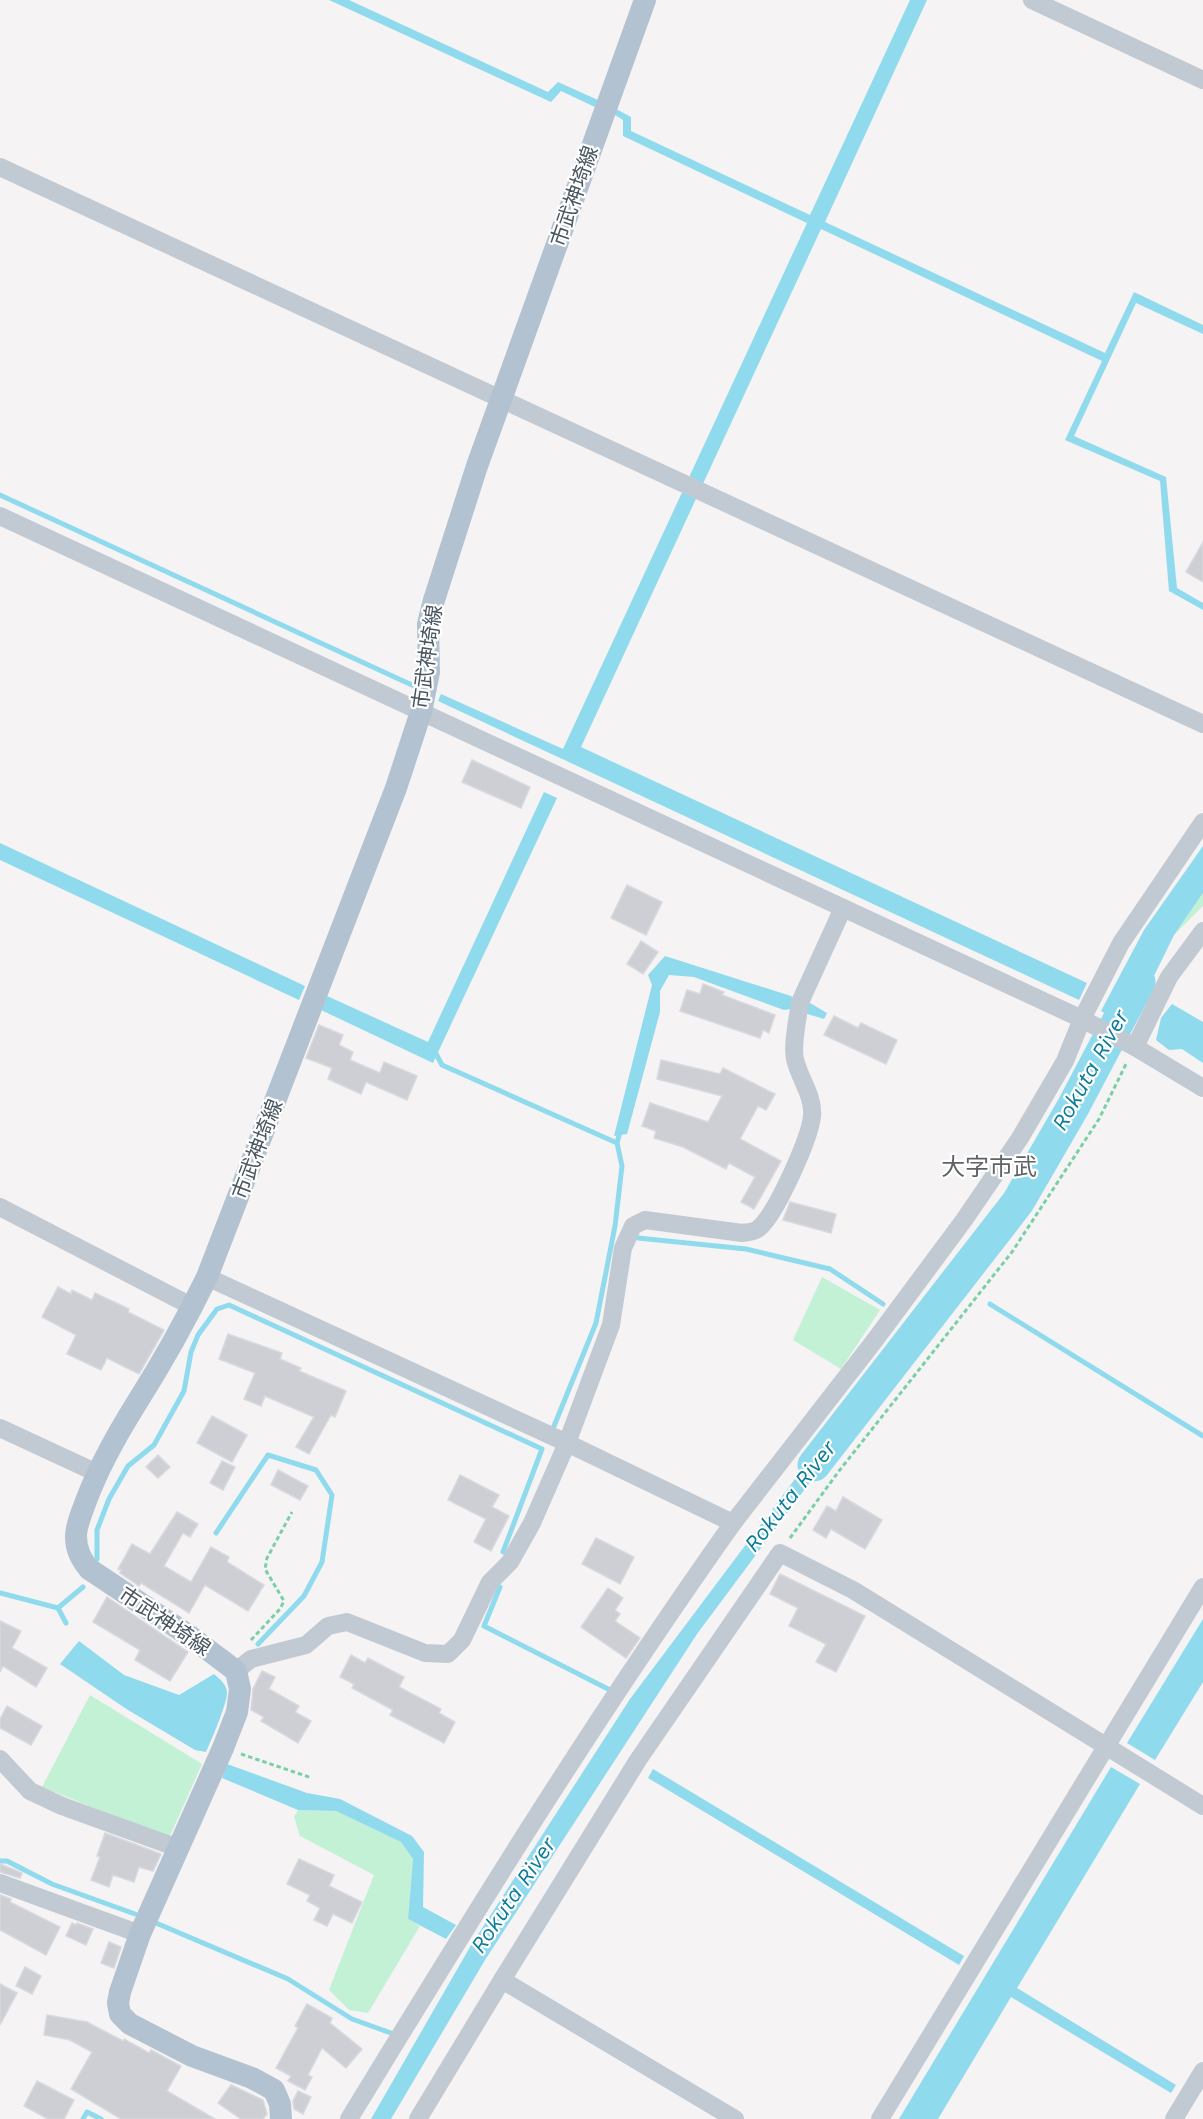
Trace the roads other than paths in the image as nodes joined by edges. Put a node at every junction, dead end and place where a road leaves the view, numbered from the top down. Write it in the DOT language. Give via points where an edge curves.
graph roads {
  1 [pos="645,0"];
  2 [pos="1032,0"];
  3 [pos="1203,80"];
  4 [pos="0,167"];
  5 [pos="503,399"];
  6 [pos="0,516"];
  7 [pos="421,712"];
  8 [pos="1203,724"];
  9 [pos="1203,822"];
  10 [pos="843,908"];
  11 [pos="1203,931"];
  12 [pos="1082,1019"];
  13 [pos="1135,1047"];
  14 [pos="1203,1088"];
  15 [pos="0,1207"];
  16 [pos="207,1277"];
  17 [pos="193,1307"];
  18 [pos="0,1428"];
  19 [pos="567,1443"];
  20 [pos="97,1473"];
  21 [pos="733,1523"];
  22 [pos="1203,1587"];
  23 [pos="244,1665"];
  24 [pos="1106,1747"];
  25 [pos="0,1759"];
  26 [pos="1203,1806"];
  27 [pos="178,1848"];
  28 [pos="0,1883"];
  29 [pos="140,1934"];
  30 [pos="502,1980"];
  31 [pos="1203,2071"];
  32 [pos="281,2119"];
  33 [pos="349,2119"];
  34 [pos="418,2119"];
  35 [pos="735,2119"];
  36 [pos="880,2119"];
  37 [pos="1174,2119"];
  1 -- 5 [label="main road, 市武神埼線"];
  2 -- 3 [label="street"];
  4 -- 5 [label="street"];
  5 -- 7 [label="main road, 市武神埼線" via="434,600 428,624 429,672"];
  5 -- 8 [label="street"];
  6 -- 7 [label="street"];
  7 -- 10 [label="street"];
  7 -- 16 [label="main road, 市武神埼線" via="396,788"];
  9 -- 12 [label="street" via="1121,943"];
  10 -- 12 [label="street"];
  10 -- 19 [label="street" via="799,1007 794,1058 812,1116 800,1156 770,1216 758,1230 742,1233 645,1220 633,1226 623,1248 611,1325"];
  11 -- 13 [label="street" via="1169,977"];
  12 -- 13 [label="street"];
  12 -- 21 [label="street" via="1065,1061 1020,1138 964,1220"];
  13 -- 14 [label="street"];
  15 -- 17 [label="street"];
  16 -- 17 [label="main road, 市武神埼線"];
  16 -- 19 [label="street"];
  17 -- 20 [label="main road, 市武神埼線"];
  18 -- 20 [label="street"];
  19 -- 21 [label="street"];
  19 -- 23 [label="street" via="532,1523 510,1562 490,1582 462,1640 448,1654 425,1653 347,1622 328,1626 306,1645"];
  20 -- 23 [label="main road, 市武神埼線" via="76,1535 78,1554 89,1569 191,1637"];
  21 -- 33 [label="street" via="560,1778"];
  22 -- 24 [label="street"];
  23 -- 27 [label="main road" via="237,1712"];
  24 -- 26 [label="street"];
  24 -- 30 [label="street" via="853,1590 780,1553 638,1760"];
  24 -- 36 [label="street"];
  25 -- 27 [label="street" via="30,1791"];
  27 -- 29 [label="main road"];
  28 -- 29 [label="street"];
  29 -- 32 [label="main road" via="120,1992 120,2014 130,2024 192,2056 274,2090"];
  30 -- 34 [label="street"];
  30 -- 35 [label="street"];
  31 -- 37 [label="street"];
}
